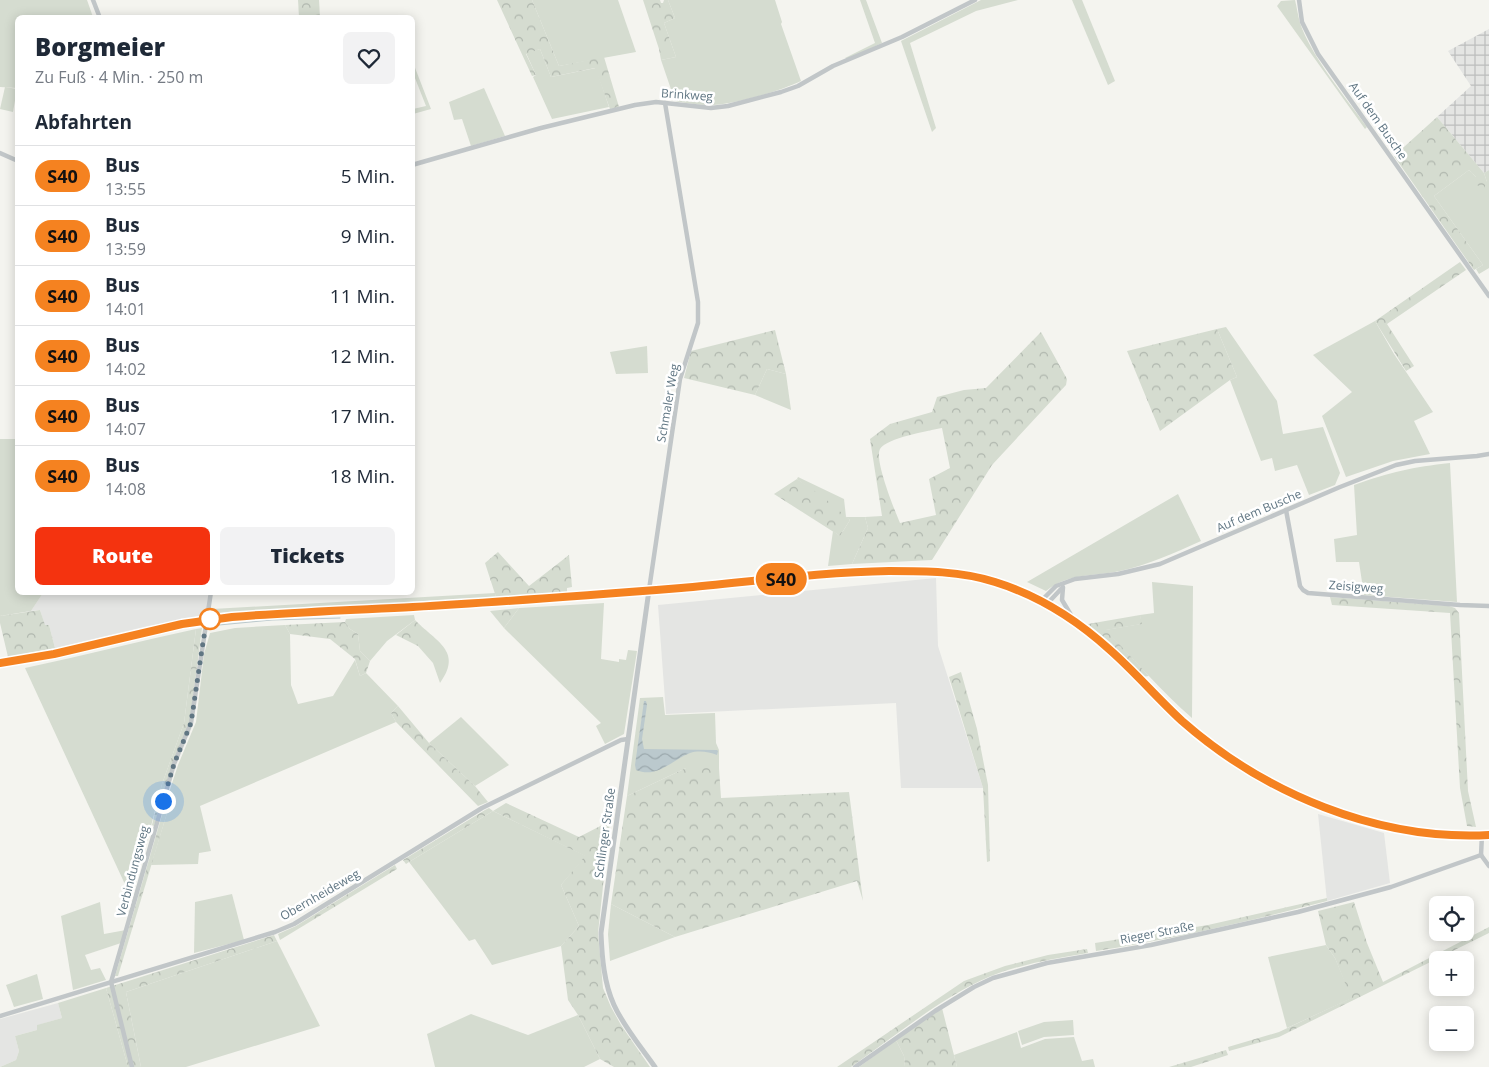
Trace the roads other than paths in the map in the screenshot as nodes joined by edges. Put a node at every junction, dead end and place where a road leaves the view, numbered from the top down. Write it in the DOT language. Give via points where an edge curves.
graph roads {
  1 [pos="93,0"];
  2 [pos="975,0"];
  3 [pos="1299,0"];
  4 [pos="99,15"];
  5 [pos="665,103"];
  6 [pos="0,153"];
  7 [pos="15,160"];
  8 [pos="415,164"];
  9 [pos="1489,296"];
  10 [pos="1489,454"];
  11 [pos="1286,510"];
  12 [pos="1064,585"];
  13 [pos="649,590"];
  14 [pos="210,595"];
  15 [pos="1044,603"];
  16 [pos="1489,606"];
  17 [pos="208,620"];
  18 [pos="1076,624"];
  19 [pos="0,663"];
  20 [pos="628,738"];
  21 [pos="1482,835"];
  22 [pos="1489,835"];
  23 [pos="1481,854"];
  24 [pos="1489,866"];
  25 [pos="111,982"];
  26 [pos="0,1016"];
  27 [pos="132,1067"];
  28 [pos="655,1067"];
  29 [pos="855,1067"];
  1 -- 4 [label="street"];
  2 -- 5 [label="street, Brinkweg" via="902,38 833,66 781,92 728,106 699,108"];
  3 -- 9 [label="street, Auf dem Busche" via="1302,22 1318,54"];
  5 -- 8 [label="street, Brinkweg" via="648,103 576,119"];
  5 -- 13 [label="street, Schmaler Weg" via="699,319 680,379"];
  6 -- 7 [label="street"];
  10 -- 11 [label="street, Auf dem Busche" via="1396,465"];
  11 -- 12 [label="street, Auf dem Busche" via="1160,564 1118,574 1075,578"];
  11 -- 16 [label="street, Zeisigweg" via="1300,586 1308,593"];
  12 -- 15 [label="street"];
  12 -- 18 [label="street" via="1062,600"];
  13 -- 15 [label="main road" via="858,572 925,571 993,581"];
  13 -- 17 [label="main road"];
  13 -- 20 [label="street, Schlinger Straße"];
  14 -- 17 [label="street, Verbindungsweg"];
  15 -- 18 [label="main road"];
  17 -- 19 [label="main road"];
  17 -- 25 [label="street, Verbindungsweg" via="191,723 174,764"];
  18 -- 21 [label="main road" via="1108,648 1181,720 1218,750 1278,787 1326,808 1376,823 1432,833"];
  20 -- 25 [label="street, Obernheideweg" via="482,808 294,924"];
  20 -- 28 [label="street, Schlinger Straße" via="604,908 602,953 614,1005"];
  21 -- 22 [label="main road"];
  21 -- 23 [label="street"];
  23 -- 24 [label="street"];
  23 -- 29 [label="street, Rieger Straße" via="1391,887 1298,912 1151,945 1047,963 993,978 935,1010"];
  25 -- 26 [label="street, Obernheideweg"];
  25 -- 27 [label="street, Verbindungsweg"];
}
